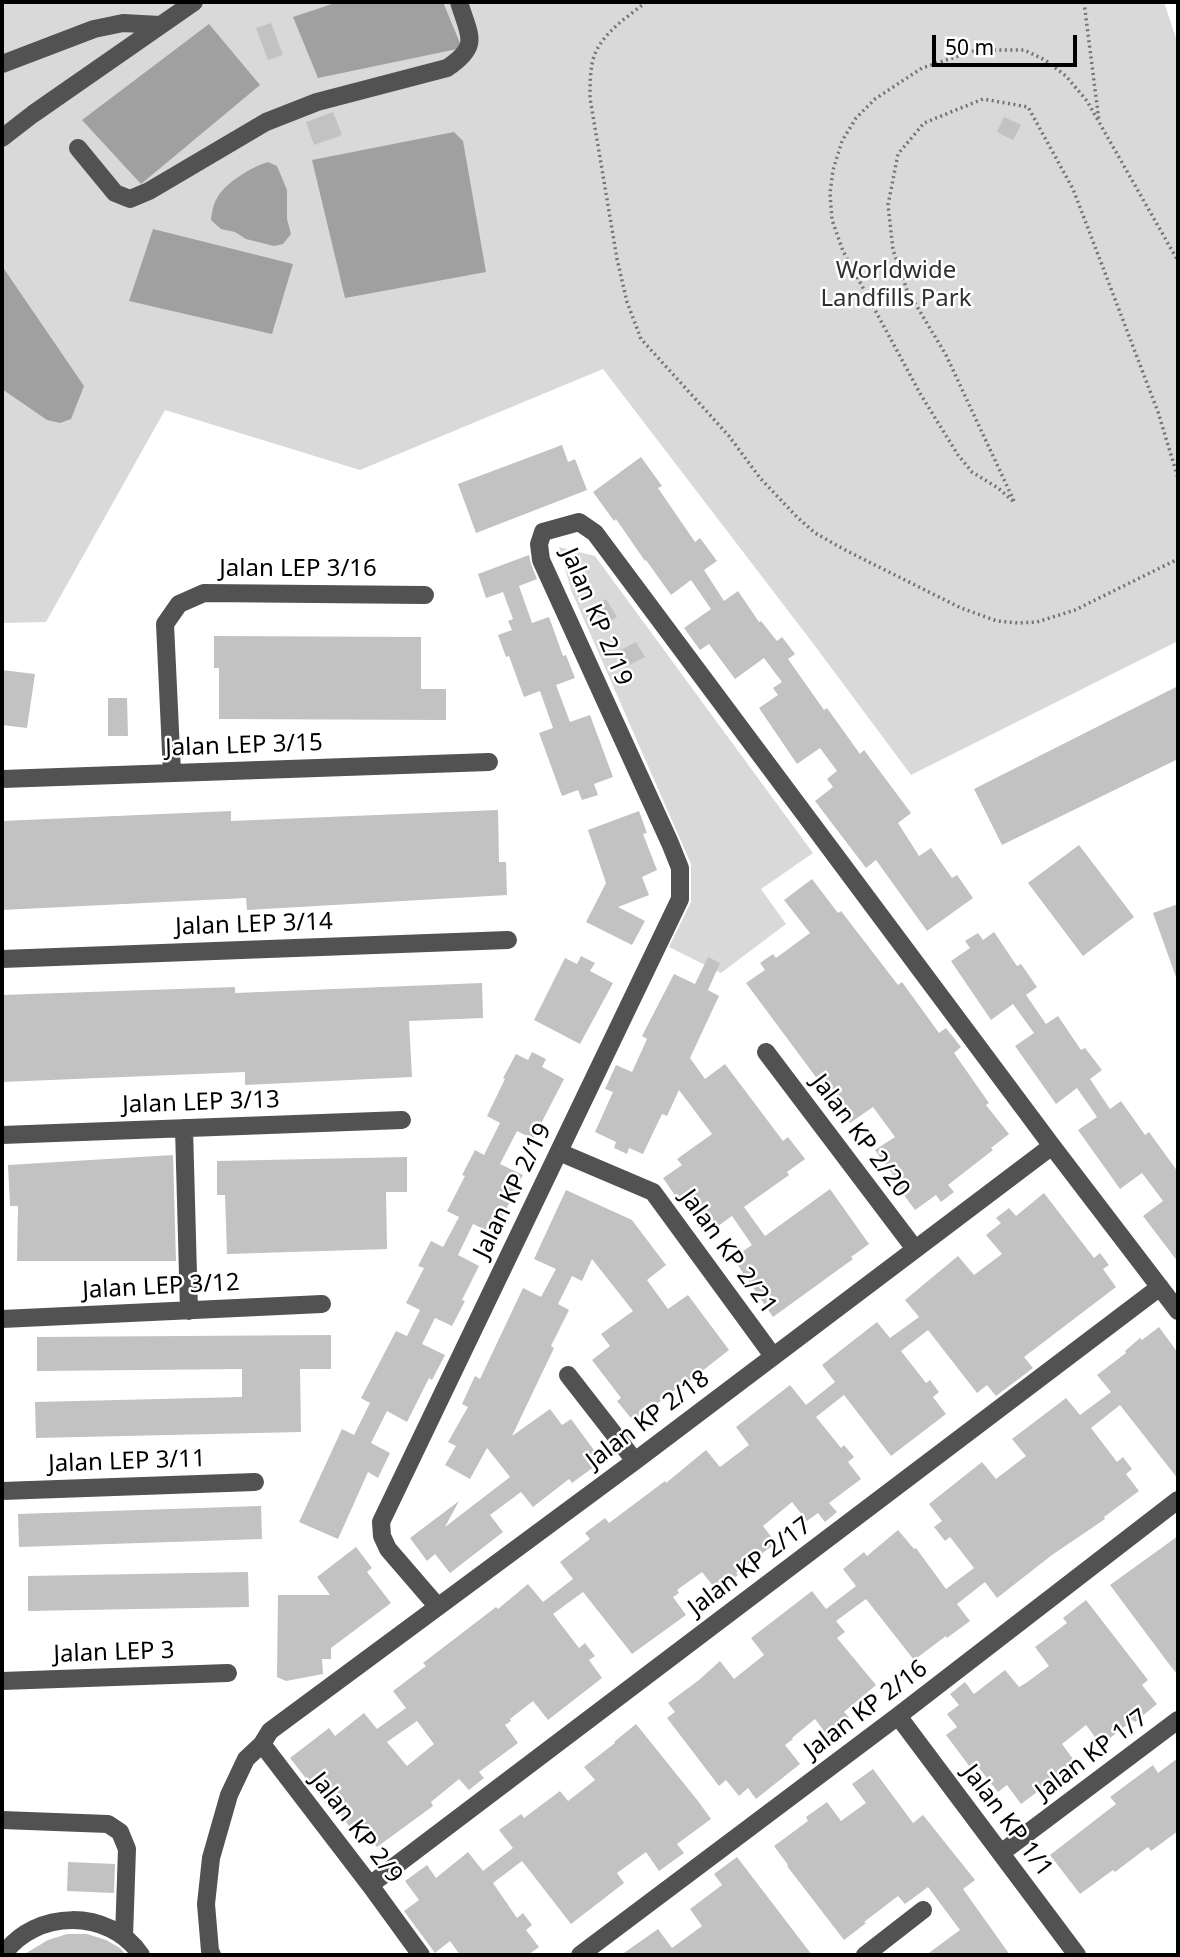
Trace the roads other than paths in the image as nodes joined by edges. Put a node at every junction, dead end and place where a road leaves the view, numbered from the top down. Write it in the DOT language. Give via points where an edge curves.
graph roads {
  1 [pos="194,2"];
  2 [pos="458,2"];
  3 [pos="160,25"];
  4 [pos="2,64"];
  5 [pos="2,138"];
  6 [pos="78,148"];
  7 [pos="425,595"];
  8 [pos="489,762"];
  9 [pos="172,773"];
  10 [pos="2,779"];
  11 [pos="508,940"];
  12 [pos="2,959"];
  13 [pos="766,1052"];
  14 [pos="402,1120"];
  15 [pos="184,1128"];
  16 [pos="2,1135"];
  17 [pos="1052,1146"];
  18 [pos="559,1153"];
  19 [pos="915,1249"];
  20 [pos="1160,1287"];
  21 [pos="322,1304"];
  22 [pos="188,1311"];
  23 [pos="1178,1311"];
  24 [pos="2,1320"];
  25 [pos="774,1356"];
  26 [pos="568,1375"];
  27 [pos="635,1461"];
  28 [pos="255,1482"];
  29 [pos="2,1491"];
  30 [pos="1178,1500"];
  31 [pos="438,1607"];
  32 [pos="228,1673"];
  33 [pos="2,1681"];
  34 [pos="898,1716"];
  35 [pos="1178,1720"];
  36 [pos="266,1738"];
  37 [pos="2,1820"];
  38 [pos="1001,1853"];
  39 [pos="370,1885"];
  40 [pos="923,1910"];
  41 [pos="124,1937"];
  42 [pos="3,1955"];
  43 [pos="141,1955"];
  44 [pos="212,1955"];
  45 [pos="421,1955"];
  46 [pos="580,1955"];
  47 [pos="865,1955"];
  48 [pos="1077,1955"];
  1 -- 3 [label="street"];
  2 -- 6 [label="street" via="469,48 447,68 317,102 266,122 130,199 115,193"];
  3 -- 4 [label="street" via="123,23 94,29"];
  3 -- 5 [label="street"];
  7 -- 9 [label="street, Jalan LEP 3/16" via="204,593 179,604 164,624"];
  8 -- 9 [label="street, Jalan LEP 3/15"];
  9 -- 10 [label="street, Jalan LEP 3/15"];
  11 -- 12 [label="street, Jalan LEP 3/14"];
  13 -- 19 [label="street, Jalan KP 2/20"];
  14 -- 15 [label="street, Jalan LEP 3/13"];
  15 -- 16 [label="street, Jalan LEP 3/13"];
  15 -- 22 [label="street"];
  17 -- 18 [label="street, Jalan KP 2/19" via="595,533 579,522 543,532 541,560 675,855 680,868 680,899"];
  17 -- 19 [label="street, Jalan KP 2/18"];
  17 -- 20 [label="street, Jalan KP 2/19"];
  18 -- 25 [label="street, Jalan KP 2/21" via="653,1192"];
  18 -- 31 [label="street, Jalan KP 2/19" via="382,1522 388,1549"];
  19 -- 25 [label="street, Jalan KP 2/18"];
  20 -- 23 [label="street, Jalan KP 2/19"];
  20 -- 39 [label="street, Jalan KP 2/17"];
  21 -- 22 [label="street, Jalan LEP 3/12"];
  22 -- 24 [label="street, Jalan LEP 3/12"];
  25 -- 27 [label="street, Jalan KP 2/18"];
  26 -- 27 [label="street"];
  27 -- 31 [label="street, Jalan KP 2/18"];
  28 -- 29 [label="street, Jalan LEP 3/11"];
  30 -- 34 [label="street, Jalan KP 2/16"];
  31 -- 36 [label="street, Jalan KP 2/18"];
  32 -- 33 [label="street, Jalan LEP 3"];
  34 -- 38 [label="street, Jalan KP 1/1"];
  34 -- 46 [label="street, Jalan KP 2/16"];
  35 -- 38 [label="street, Jalan KP 1/7"];
  36 -- 39 [label="street, Jalan KP 2/9"];
  36 -- 44 [label="street, Jalan KP 2/18" via="246,1759 229,1795 211,1858 206,1904"];
  37 -- 41 [label="street" via="108,1824 120,1832 127,1849"];
  38 -- 48 [label="street, Jalan KP 1/1"];
  39 -- 45 [label="street, Jalan KP 2/9"];
  40 -- 47 [label="street"];
  41 -- 42 [label="street" via="90,1922 53,1922 20,1937"];
  41 -- 43 [label="street"];
}
